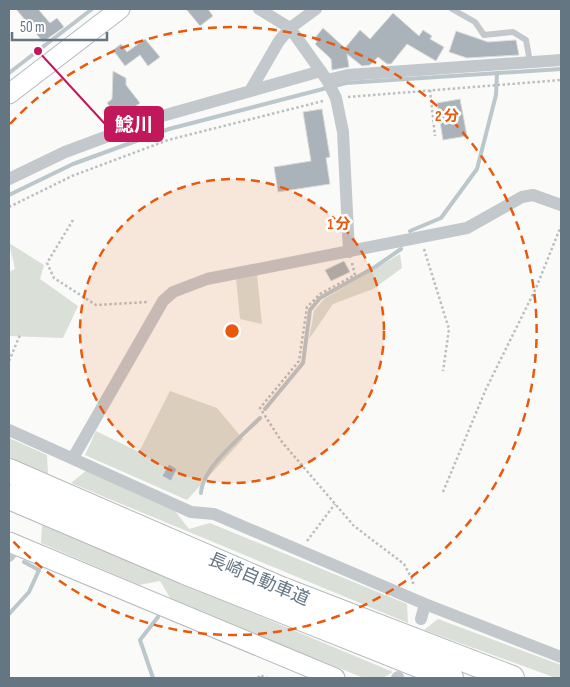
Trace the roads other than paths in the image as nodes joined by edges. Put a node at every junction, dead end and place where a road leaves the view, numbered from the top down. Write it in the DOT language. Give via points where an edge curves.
graph roads {
  1 [pos="120,9"];
  2 [pos="259,9"];
  3 [pos="316,9"];
  4 [pos="452,9"];
  5 [pos="290,28"];
  6 [pos="561,60"];
  7 [pos="530,62"];
  8 [pos="324,75"];
  9 [pos="250,91"];
  10 [pos="9,94"];
  11 [pos="9,179"];
  12 [pos="561,205"];
  13 [pos="349,252"];
  14 [pos="9,430"];
  15 [pos="73,458"];
  16 [pos="9,471"];
  17 [pos="9,497"];
  18 [pos="11,548"];
  19 [pos="425,604"];
  20 [pos="421,619"];
  21 [pos="561,657"];
  22 [pos="335,678"];
  23 [pos="451,678"];
  24 [pos="512,678"];
  1 -- 10 [label="street"];
  2 -- 5 [label="street"];
  3 -- 5 [label="street"];
  4 -- 7 [label="lane" via="475,22 484,35 513,32 526,40"];
  5 -- 8 [label="street"];
  5 -- 9 [label="street"];
  6 -- 7 [label="street"];
  7 -- 8 [label="street"];
  8 -- 9 [label="street"];
  8 -- 13 [label="street" via="336,98 343,132"];
  9 -- 11 [label="street" via="162,116 65,152"];
  12 -- 13 [label="street" via="533,195 522,197 467,228"];
  13 -- 15 [label="street" via="207,279 180,288 163,302"];
  14 -- 15 [label="street"];
  15 -- 19 [label="street" via="192,512 214,514"];
  16 -- 24 [label="highway, 長崎自動車道" via="281,589"];
  17 -- 23 [label="highway, 長崎自動車道" via="185,572"];
  18 -- 22 [label="street"];
  19 -- 20 [label="street"];
  19 -- 21 [label="street"];
}
